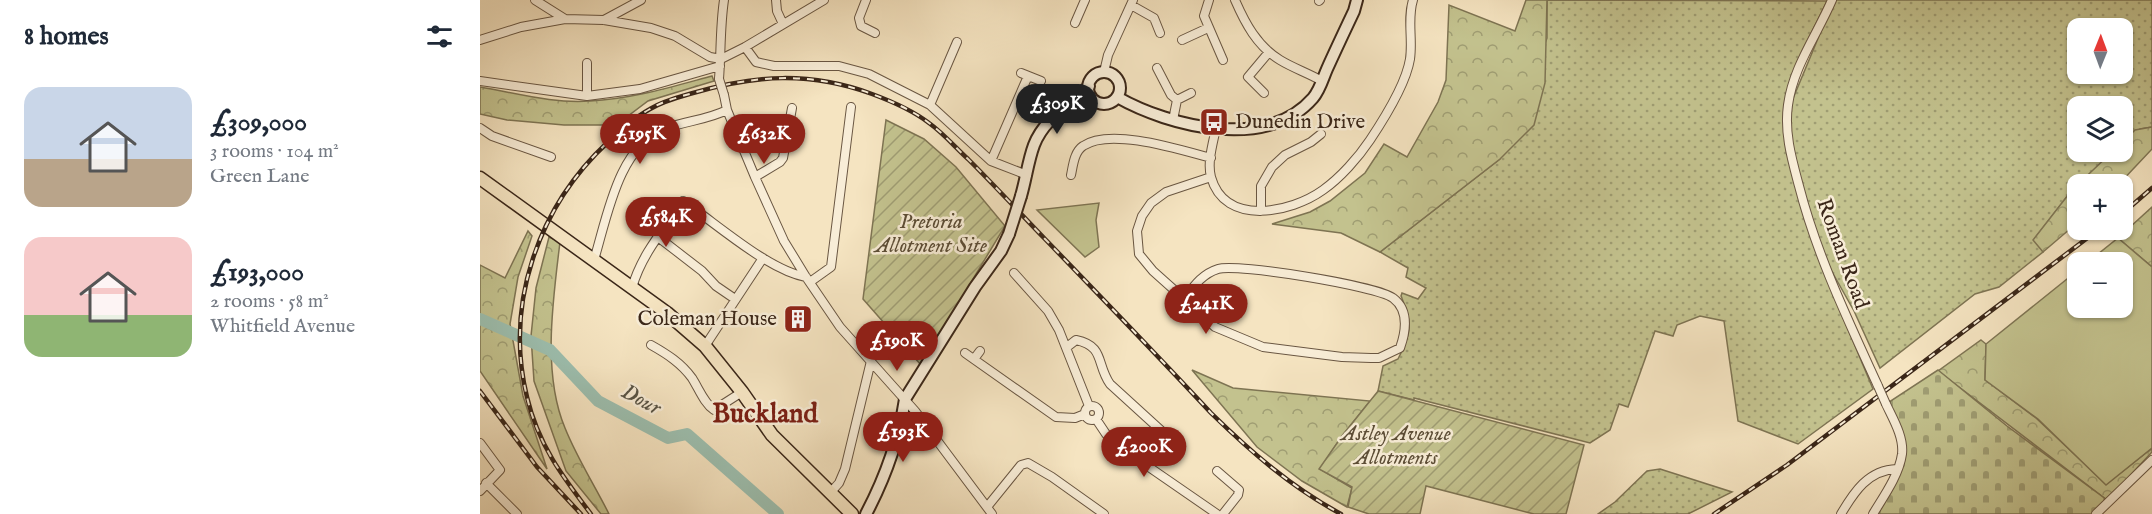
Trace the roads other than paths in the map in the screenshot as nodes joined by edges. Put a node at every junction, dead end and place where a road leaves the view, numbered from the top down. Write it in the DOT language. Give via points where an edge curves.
graph roads {
  1 [pos="536,0"];
  2 [pos="641,0"];
  3 [pos="724,0"];
  4 [pos="776,0"];
  5 [pos="824,0"];
  6 [pos="866,0"];
  7 [pos="1085,0"];
  8 [pos="1209,0"];
  9 [pos="1235,0"];
  10 [pos="1357,0"];
  11 [pos="1413,0"];
  12 [pos="1832,0"];
  13 [pos="1132,2"];
  14 [pos="565,20"];
  15 [pos="604,20"];
  16 [pos="1075,23"];
  17 [pos="783,24"];
  18 [pos="1208,28"];
  19 [pos="875,33"];
  20 [pos="1160,33"];
  21 [pos="480,40"];
  22 [pos="1182,40"];
  23 [pos="957,42"];
  24 [pos="745,47"];
  25 [pos="1269,52"];
  26 [pos="1223,60"];
  27 [pos="587,63"];
  28 [pos="721,63"];
  29 [pos="1157,68"];
  30 [pos="1104,72"];
  31 [pos="480,81"];
  32 [pos="1041,81"];
  33 [pos="1322,81"];
  34 [pos="1090,92"];
  35 [pos="1191,93"];
  36 [pos="1264,93"];
  37 [pos="587,96"];
  38 [pos="1117,97"];
  39 [pos="1177,100"];
  40 [pos="930,105"];
  41 [pos="851,107"];
  42 [pos="792,108"];
  43 [pos="727,110"];
  44 [pos="1173,120"];
  45 [pos="480,128"];
  46 [pos="1216,128"];
  47 [pos="1321,134"];
  48 [pos="550,158"];
  49 [pos="1211,158"];
  50 [pos="991,161"];
  51 [pos="1030,162"];
  52 [pos="1012,169"];
  53 [pos="1027,175"];
  54 [pos="1071,176"];
  55 [pos="755,177"];
  56 [pos="1211,177"];
  57 [pos="480,178"];
  58 [pos="1261,211"];
  59 [pos="658,237"];
  60 [pos="763,258"];
  61 [pos="594,260"];
  62 [pos="1014,273"];
  63 [pos="808,280"];
  64 [pos="632,288"];
  65 [pos="1184,298"];
  66 [pos="735,299"];
  67 [pos="651,345"];
  68 [pos="705,346"];
  69 [pos="1067,347"];
  70 [pos="980,351"];
  71 [pos="965,353"];
  72 [pos="974,359"];
  73 [pos="871,361"];
  74 [pos="742,392"];
  75 [pos="905,399"];
  76 [pos="1089,405"];
  77 [pos="1084,414"];
  78 [pos="1096,419"];
  79 [pos="480,443"];
  80 [pos="1178,446"];
  81 [pos="2152,460"];
  82 [pos="1896,469"];
  83 [pos="1217,471"];
  84 [pos="486,483"];
  85 [pos="480,491"];
  86 [pos="830,493"];
  87 [pos="989,511"];
  88 [pos="847,512"];
  89 [pos="517,514"];
  90 [pos="866,514"];
  91 [pos="1104,514"];
  92 [pos="1216,514"];
  93 [pos="1223,514"];
  94 [pos="1841,514"];
  95 [pos="1873,514"];
  96 [pos="2096,514"];
  1 -- 14 [label="street"];
  2 -- 15 [label="street"];
  3 -- 28 [label="street"];
  4 -- 17 [label="street"];
  5 -- 17 [label="street"];
  6 -- 19 [label="street" via="859,18 861,26"];
  7 -- 16 [label="street"];
  8 -- 18 [label="street" via="1204,16"];
  9 -- 25 [label="street" via="1246,24"];
  10 -- 33 [label="street"];
  11 -- 58 [label="street" via="1410,59 1400,87 1369,142 1323,190 1278,210"];
  12 -- 82 [label="street, Roman Road, bridge" via="1790,95 1788,144 1826,271 1900,437 1902,453"];
  13 -- 20 [label="street" via="1154,18"];
  13 -- 30 [label="street"];
  14 -- 15 [label="street"];
  14 -- 21 [label="street" via="521,27"];
  15 -- 28 [label="street" via="675,36"];
  17 -- 24 [label="street"];
  18 -- 22 [label="street"];
  18 -- 26 [label="street"];
  23 -- 40 [label="street"];
  24 -- 28 [label="street"];
  24 -- 40 [label="street" via="756,62 774,66 839,66 869,74"];
  25 -- 33 [label="street"];
  25 -- 36 [label="street" via="1248,77"];
  27 -- 37 [label="street"];
  28 -- 37 [label="street" via="640,89"];
  28 -- 43 [label="street, bridge" via="719,80"];
  29 -- 39 [label="street"];
  30 -- 34 [label="street" via="1093,77"];
  30 -- 38 [label="street" via="1114,75 1119,83"];
  31 -- 37 [label="street"];
  32 -- 50 [label="street" via="1025,75"];
  33 -- 46 [label="street" via="1315,96 1284,121 1265,127"];
  34 -- 38 [label="street" via="1104,103"];
  34 -- 51 [label="street" via="1053,117 1034,145"];
  35 -- 39 [label="street"];
  38 -- 44 [label="street"];
  39 -- 44 [label="street"];
  40 -- 50 [label="street"];
  41 -- 63 [label="street" via="831,267"];
  42 -- 55 [label="street" via="783,158"];
  43 -- 55 [label="street"];
  43 -- 61 [label="street" via="646,139 629,159 620,179"];
  44 -- 46 [label="street"];
  45 -- 48 [label="street"];
  46 -- 49 [label="street"];
  47 -- 58 [label="street" via="1272,167 1261,186"];
  49 -- 54 [label="street" via="1159,144 1117,138 1100,140 1082,146 1075,156"];
  49 -- 56 [label="street"];
  50 -- 52 [label="street"];
  51 -- 52 [label="street"];
  51 -- 53 [label="street"];
  52 -- 53 [label="street"];
  53 -- 75 [label="street, bridge" via="1001,251"];
  55 -- 63 [label="street" via="784,241"];
  56 -- 58 [label="street" via="1223,200 1239,208"];
  56 -- 65 [label="street" via="1166,192 1151,203 1137,231 1139,254"];
  57 -- 61 [label="main road"];
  59 -- 60 [label="street" via="684,201"];
  59 -- 64 [label="street" via="641,263"];
  59 -- 66 [label="street"];
  60 -- 63 [label="street"];
  60 -- 66 [label="street"];
  61 -- 64 [label="main road"];
  62 -- 69 [label="street" via="1048,311"];
  63 -- 73 [label="street" via="840,327"];
  64 -- 68 [label="main road"];
  65 -- 65 [label="street" via="1215,327 1263,347 1379,358 1400,348 1405,334 1405,319 1392,297 1372,290 1260,271 1214,270"];
  66 -- 68 [label="street"];
  67 -- 74 [label="street" via="676,360 714,410"];
  68 -- 74 [label="main road"];
  69 -- 76 [label="street"];
  69 -- 80 [label="street" via="1076,340 1094,348 1110,384"];
  70 -- 72 [label="street"];
  71 -- 72 [label="street"];
  72 -- 77 [label="street" via="1056,417 1075,418"];
  73 -- 75 [label="street"];
  73 -- 86 [label="street" via="845,469"];
  74 -- 86 [label="main road" via="772,435"];
  75 -- 87 [label="street"];
  75 -- 90 [label="street" via="888,463"];
  76 -- 77 [label="street"];
  76 -- 78 [label="street" via="1098,409"];
  77 -- 78 [label="street" via="1088,419"];
  78 -- 92 [label="street" via="1117,445"];
  79 -- 84 [label="street" via="500,470"];
  81 -- 96 [label="street"];
  82 -- 94 [label="street" via="1865,480"];
  82 -- 95 [label="street, Roman Road"];
  83 -- 93 [label="street" via="1239,490"];
  84 -- 85 [label="street"];
  84 -- 89 [label="street"];
  86 -- 88 [label="main road"];
  87 -- 91 [label="street" via="1023,463 1031,464"];
}
